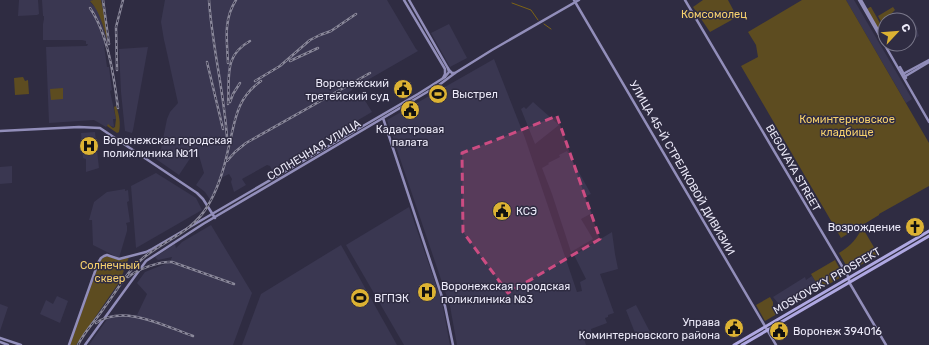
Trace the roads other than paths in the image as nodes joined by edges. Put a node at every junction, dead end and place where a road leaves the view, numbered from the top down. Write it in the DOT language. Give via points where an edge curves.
graph roads {
  1 [pos="404,0"];
  2 [pos="409,0"];
  3 [pos="579,0"];
  4 [pos="685,0"];
  5 [pos="860,0"];
  6 [pos="574,1"];
  7 [pos="877,28"];
  8 [pos="891,52"];
  9 [pos="929,61"];
  10 [pos="448,68"];
  11 [pos="455,73"];
  12 [pos="904,76"];
  13 [pos="442,79"];
  14 [pos="382,117"];
  15 [pos="929,118"];
  16 [pos="929,122"];
  17 [pos="0,131"];
  18 [pos="213,214"];
  19 [pos="215,218"];
  20 [pos="187,228"];
  21 [pos="929,231"];
  22 [pos="190,233"];
  23 [pos="929,236"];
  24 [pos="849,280"];
  25 [pos="767,329"];
  26 [pos="0,338"];
  27 [pos="0,342"];
  28 [pos="8,345"];
  29 [pos="21,345"];
  30 [pos="69,345"];
  31 [pos="85,345"];
  32 [pos="453,345"];
  33 [pos="734,345"];
  34 [pos="742,345"];
  35 [pos="776,345"];
  36 [pos="886,345"];
  1 -- 13 [label="main road" via="445,69"];
  2 -- 10 [label="main road"];
  3 -- 6 [label="main road, СОЛНЕЧНАЯ УЛИЦА"];
  4 -- 24 [label="main road, BEGOVAYA STREET"];
  5 -- 7 [label="main road"];
  5 -- 12 [label="main road"];
  6 -- 11 [label="main road, СОЛНЕЧНАЯ УЛИЦА"];
  6 -- 25 [label="main road, УЛИЦА 45-Й СТРЕЛКОВОЙ ДИВИЗИИ"];
  8 -- 12 [label="main road"];
  9 -- 12 [label="main road"];
  10 -- 11 [label="main road"];
  10 -- 13 [label="main road" via="448,75"];
  11 -- 14 [label="main road, СОЛНЕЧНАЯ УЛИЦА" via="446,81"];
  12 -- 15 [label="main road"];
  12 -- 16 [label="main road"];
  13 -- 14 [label="main road, СОЛНЕЧНАЯ УЛИЦА"];
  14 -- 18 [label="main road, СОЛНЕЧНАЯ УЛИЦА"];
  14 -- 19 [label="main road, СОЛНЕЧНАЯ УЛИЦА"];
  14 -- 32 [label="main road" via="445,306"];
  17 -- 18 [label="main road" via="100,128 197,193"];
  18 -- 19 [label="main road"];
  18 -- 20 [label="main road, СОЛНЕЧНАЯ УЛИЦА"];
  19 -- 22 [label="main road, СОЛНЕЧНАЯ УЛИЦА"];
  20 -- 22 [label="main road"];
  20 -- 30 [label="main road, СОЛНЕЧНАЯ УЛИЦА" via="146,252 119,259 107,255 101,258"];
  21 -- 24 [label="main road, MOSKOVSKY PROSPEKT"];
  22 -- 31 [label="main road, СОЛНЕЧНАЯ УЛИЦА" via="142,265"];
  23 -- 24 [label="main road, MOSKOVSKY PROSPEKT"];
  24 -- 25 [label="main road, MOSKOVSKY PROSPEKT"];
  24 -- 36 [label="main road, BEGOVAYA STREET"];
  25 -- 33 [label="main road, MOSKOVSKY PROSPEKT"];
  25 -- 34 [label="main road, MOSKOVSKY PROSPEKT"];
  25 -- 35 [label="main road, УЛИЦА 45-Й СТРЕЛКОВОЙ ДИВИЗИИ"];
  26 -- 29 [label="main road"];
  27 -- 28 [label="main road"];
}
